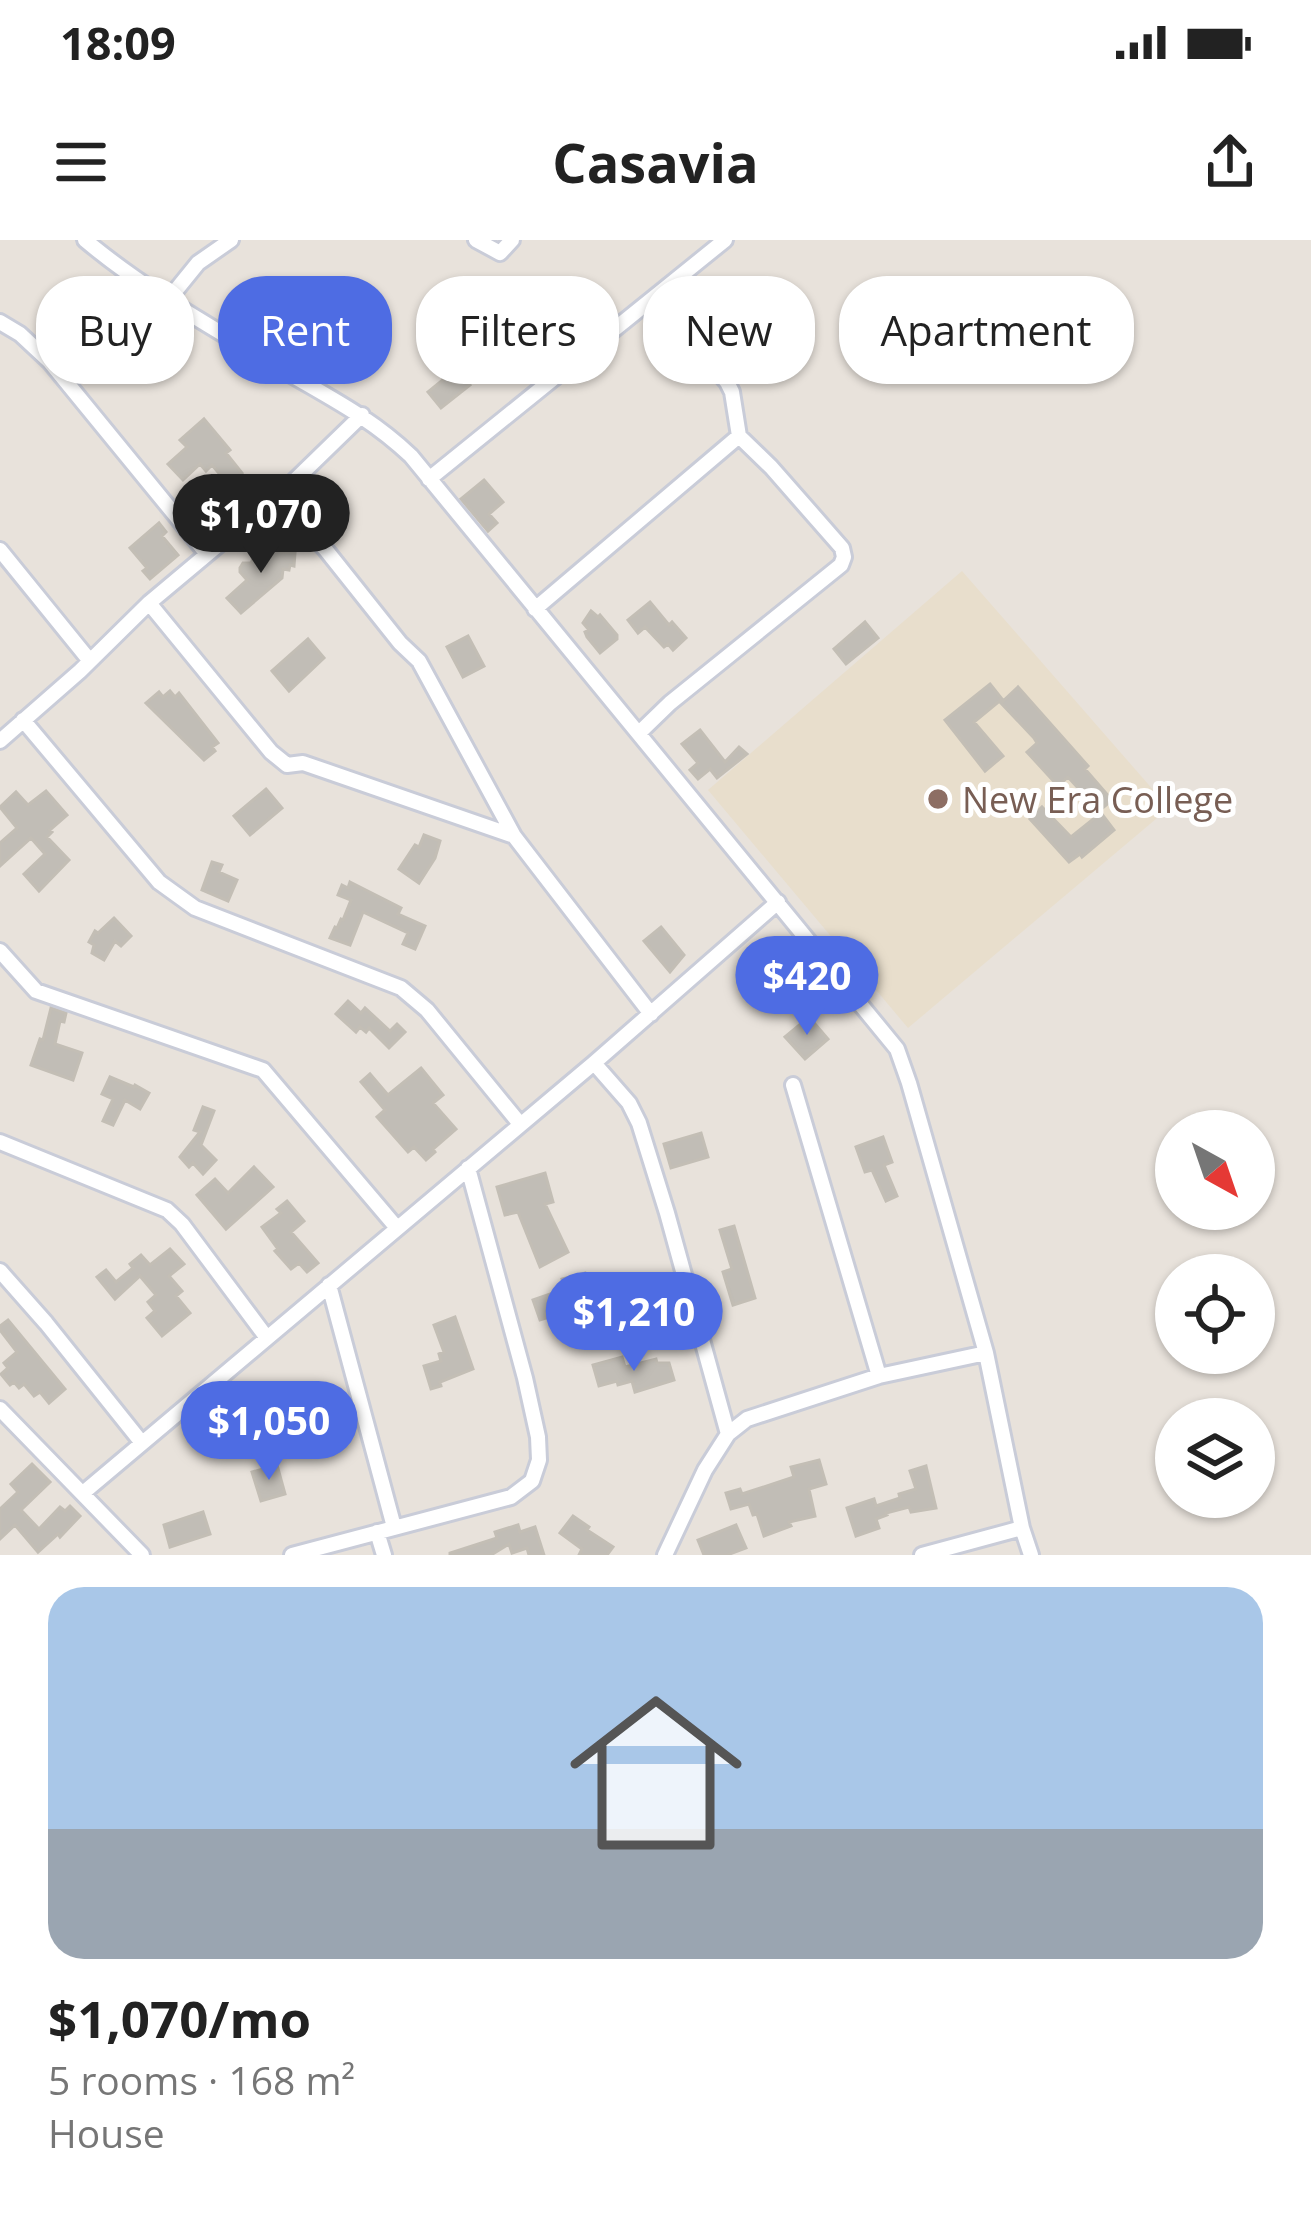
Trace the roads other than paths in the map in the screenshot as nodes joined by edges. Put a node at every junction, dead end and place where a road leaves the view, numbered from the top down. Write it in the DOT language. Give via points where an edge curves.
graph roads {
  1 [pos="86,240"];
  2 [pos="231,240"];
  3 [pos="476,240"];
  4 [pos="512,240"];
  5 [pos="725,240"];
  6 [pos="133,276"];
  7 [pos="187,276"];
  8 [pos="680,276"];
  9 [pos="643,306"];
  10 [pos="194,315"];
  11 [pos="0,322"];
  12 [pos="728,384"];
  13 [pos="362,415"];
  14 [pos="739,436"];
  15 [pos="429,479"];
  16 [pos="276,497"];
  17 [pos="0,550"];
  18 [pos="207,554"];
  19 [pos="149,603"];
  20 [pos="535,609"];
  21 [pos="90,661"];
  22 [pos="23,720"];
  23 [pos="639,734"];
  24 [pos="0,740"];
  25 [pos="514,836"];
  26 [pos="778,902"];
  27 [pos="0,951"];
  28 [pos="651,1014"];
  29 [pos="594,1063"];
  30 [pos="793,1085"];
  31 [pos="520,1124"];
  32 [pos="0,1142"];
  33 [pos="468,1168"];
  34 [pos="398,1228"];
  35 [pos="0,1271"];
  36 [pos="329,1286"];
  37 [pos="267,1338"];
  38 [pos="986,1353"];
  39 [pos="879,1376"];
  40 [pos="4,1419"];
  41 [pos="728,1434"];
  42 [pos="142,1443"];
  43 [pos="83,1493"];
  44 [pos="394,1527"];
  45 [pos="1022,1528"];
  46 [pos="377,1532"];
  47 [pos="138,1553"];
  48 [pos="292,1555"];
  49 [pos="384,1555"];
  50 [pos="665,1555"];
  51 [pos="922,1555"];
  52 [pos="1031,1555"];
  1 -- 6 [label="street"];
  2 -- 7 [label="street"];
  3 -- 4 [label="street" via="500,253"];
  5 -- 8 [label="street"];
  9 -- 15 [label="street"];
  10 -- 13 [label="street"];
  11 -- 18 [label="street" via="50,362"];
  12 -- 14 [label="street"];
  13 -- 15 [label="street"];
  13 -- 16 [label="street"];
  14 -- 20 [label="street"];
  14 -- 23 [label="street" via="842,548 843,560"];
  15 -- 20 [label="street"];
  16 -- 18 [label="street"];
  16 -- 25 [label="street" via="419,662"];
  17 -- 21 [label="street"];
  18 -- 19 [label="street"];
  19 -- 21 [label="street"];
  19 -- 25 [label="street" via="287,765 303,763"];
  20 -- 23 [label="street"];
  21 -- 22 [label="street"];
  22 -- 24 [label="street"];
  22 -- 31 [label="street" via="159,882 195,908 401,988"];
  23 -- 26 [label="street"];
  25 -- 28 [label="street"];
  26 -- 28 [label="street"];
  26 -- 38 [label="street" via="897,1049"];
  27 -- 34 [label="street" via="36,991 263,1070"];
  28 -- 29 [label="street"];
  29 -- 31 [label="street"];
  29 -- 41 [label="street" via="639,1124"];
  30 -- 39 [label="street"];
  31 -- 33 [label="street"];
  32 -- 37 [label="street" via="167,1210"];
  33 -- 34 [label="street"];
  33 -- 44 [label="street" via="525,1378 537,1470 511,1497"];
  34 -- 36 [label="street"];
  35 -- 42 [label="street"];
  36 -- 37 [label="street"];
  36 -- 44 [label="street"];
  37 -- 42 [label="street"];
  38 -- 39 [label="street"];
  38 -- 45 [label="street"];
  39 -- 41 [label="street" via="747,1419"];
  40 -- 43 [label="street"];
  41 -- 50 [label="street"];
  42 -- 43 [label="street"];
  43 -- 47 [label="street"];
  44 -- 46 [label="street"];
  45 -- 51 [label="street"];
  45 -- 52 [label="street"];
  46 -- 48 [label="street"];
  46 -- 49 [label="street"];
}
